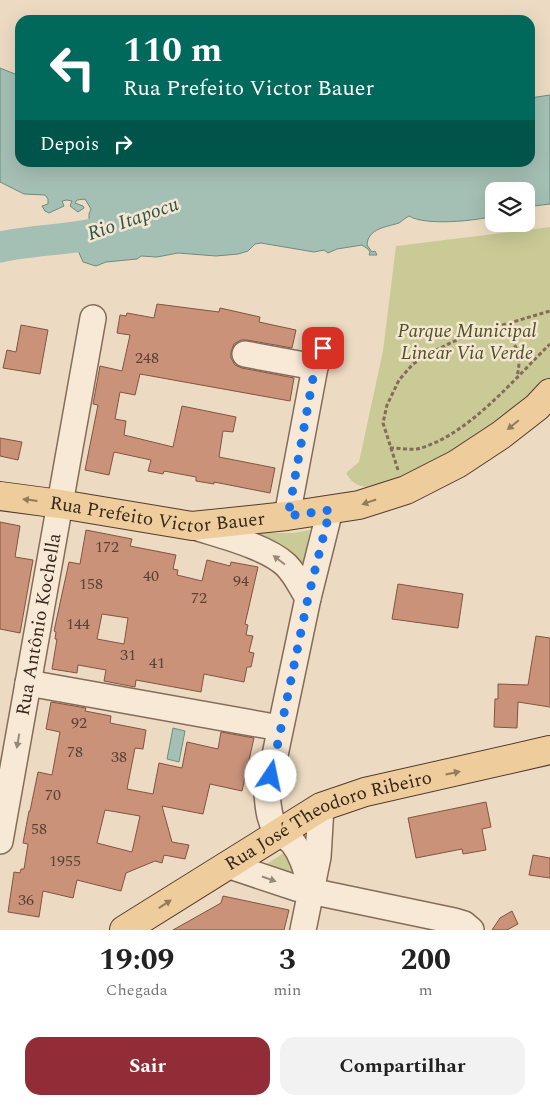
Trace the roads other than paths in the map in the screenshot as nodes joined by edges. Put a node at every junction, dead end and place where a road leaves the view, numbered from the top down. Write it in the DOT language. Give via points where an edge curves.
graph roads {
  1 [pos="93,318"];
  2 [pos="245,354"];
  3 [pos="550,393"];
  4 [pos="0,496"];
  5 [pos="60,504"];
  6 [pos="330,510"];
  7 [pos="288,516"];
  8 [pos="192,526"];
  9 [pos="308,598"];
  10 [pos="28,683"];
  11 [pos="280,728"];
  12 [pos="550,750"];
  13 [pos="321,807"];
  14 [pos="278,833"];
  15 [pos="0,841"];
  16 [pos="227,864"];
  17 [pos="312,891"];
  18 [pos="470,929"];
  19 [pos="124,930"];
  20 [pos="304,930"];
  1 -- 5 [label="street, Rua Antônio Kochella"];
  2 -- 7 [label="street" via="319,357"];
  3 -- 6 [label="main road, Rua Prefeito Victor Bauer, one-way" via="501,435 457,464 406,490 359,505"];
  5 -- 4 [label="main road, Rua Prefeito Victor Bauer, one-way"];
  5 -- 8 [label="main road, Rua Prefeito Victor Bauer"];
  5 -- 10 [label="street, Rua Antônio Kochella"];
  6 -- 7 [label="main road, Rua Prefeito Victor Bauer"];
  6 -- 9 [label="street"];
  7 -- 8 [label="main road, Rua Prefeito Victor Bauer"];
  9 -- 8 [label="street, one-way" via="286,565 272,555"];
  9 -- 11 [label="street"];
  10 -- 11 [label="street"];
  10 -- 15 [label="street, Rua Antônio Kochella, one-way"];
  11 -- 14 [label="street" via="267,793 268,810"];
  13 -- 12 [label="main road, Rua José Theodoro Ribeiro, one-way" via="365,792"];
  13 -- 14 [label="main road, Rua José Theodoro Ribeiro"];
  13 -- 17 [label="street"];
  14 -- 16 [label="main road, Rua José Theodoro Ribeiro"];
  14 -- 17 [label="street" via="292,842 304,864"];
  16 -- 17 [label="street, one-way"];
  19 -- 16 [label="main road, Rua José Theodoro Ribeiro, one-way"];
  17 -- 18 [label="street" via="454,921"];
  17 -- 20 [label="street"];
}
